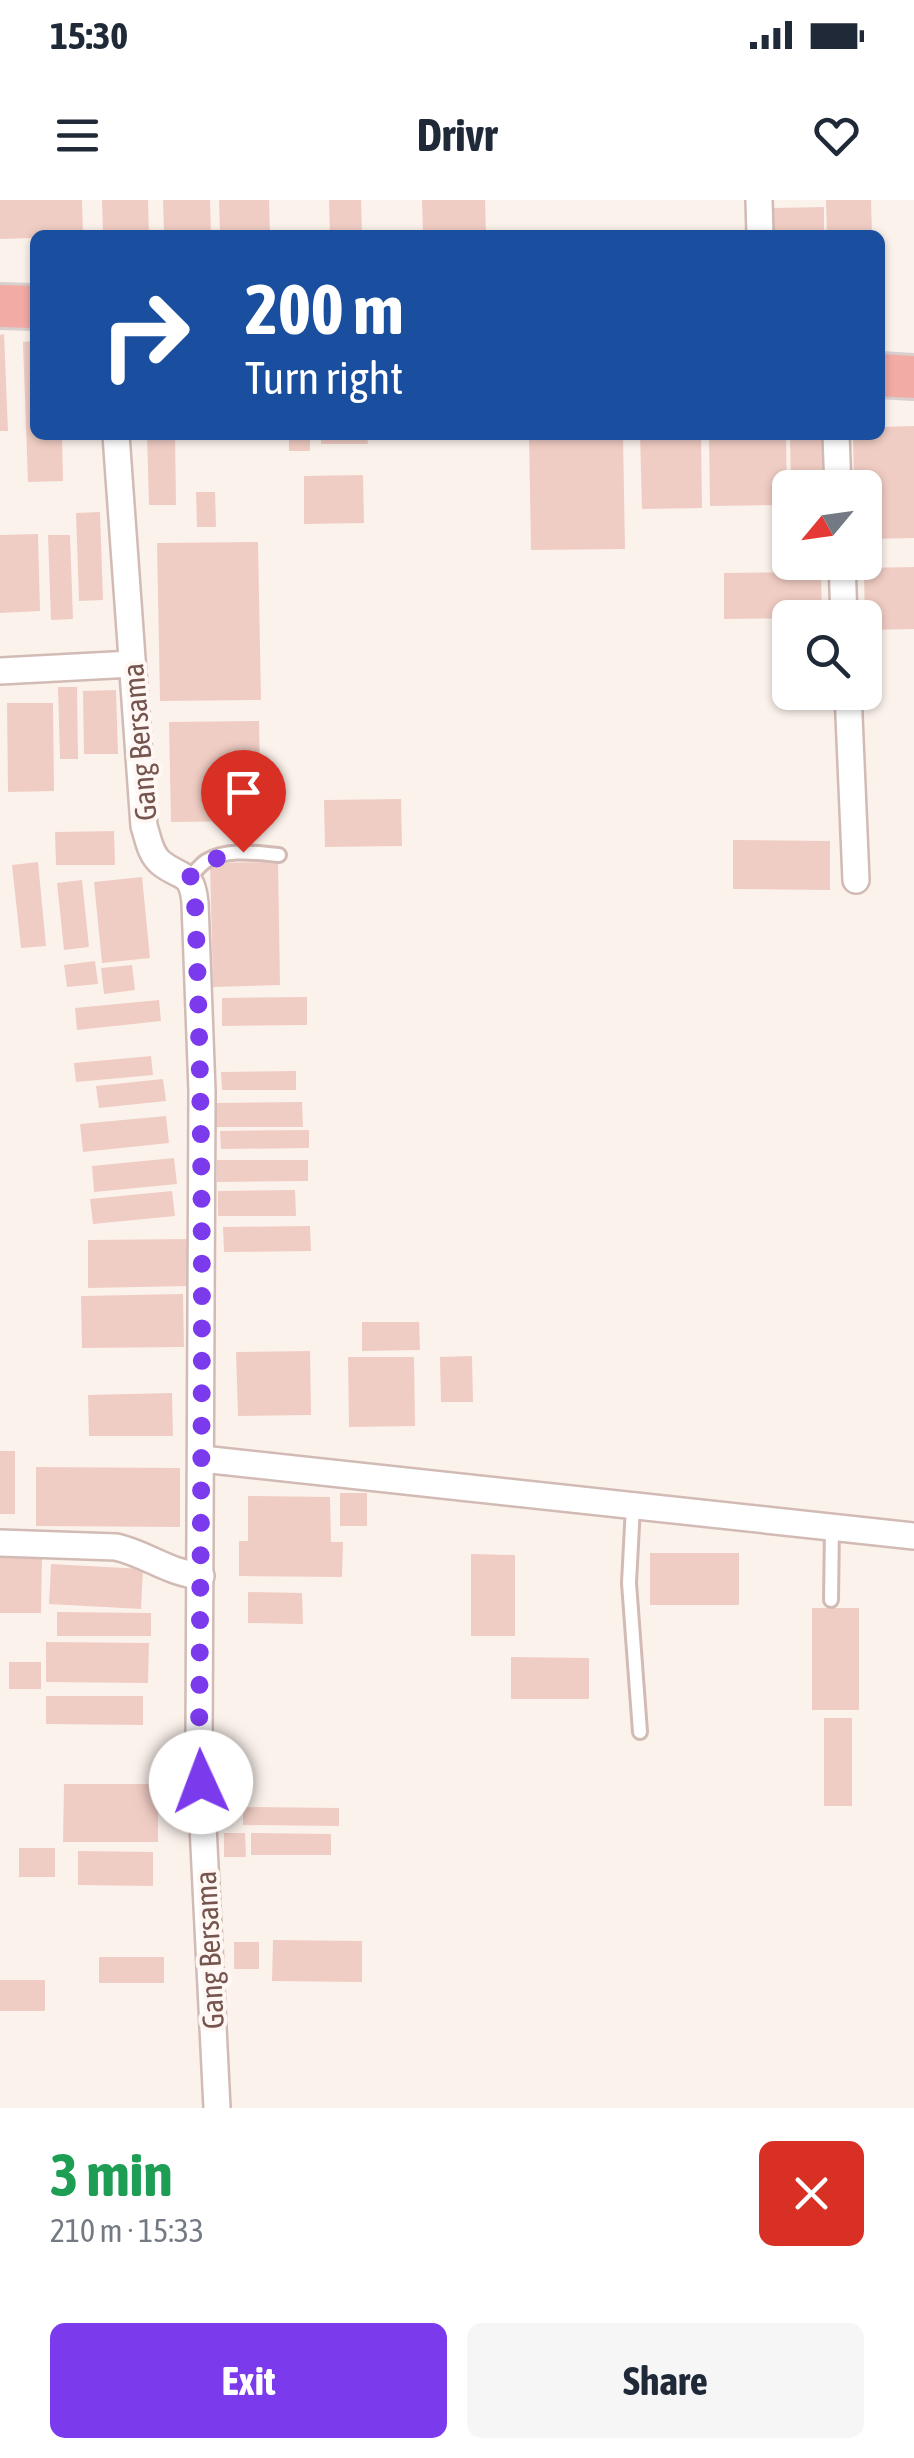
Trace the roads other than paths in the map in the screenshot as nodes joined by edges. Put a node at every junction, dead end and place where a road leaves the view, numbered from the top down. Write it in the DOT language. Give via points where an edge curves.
graph roads {
  1 [pos="759,200"];
  2 [pos="760,230"];
  3 [pos="0,306"];
  4 [pos="30,308"];
  5 [pos="885,376"];
  6 [pos="914,376"];
  7 [pos="116,440"];
  8 [pos="836,440"];
  9 [pos="837,470"];
  10 [pos="132,664"];
  11 [pos="0,671"];
  12 [pos="849,710"];
  13 [pos="279,856"];
  14 [pos="189,878"];
  15 [pos="856,880"];
  16 [pos="202,1459"];
  17 [pos="633,1506"];
  18 [pos="832,1526"];
  19 [pos="914,1536"];
  20 [pos="0,1543"];
  21 [pos="200,1576"];
  22 [pos="831,1600"];
  23 [pos="640,1732"];
  24 [pos="217,2108"];
  1 -- 2 [label="street"];
  3 -- 4 [label="highway"];
  5 -- 6 [label="highway"];
  7 -- 10 [label="street, Gang Bersama"];
  8 -- 9 [label="street"];
  10 -- 11 [label="street"];
  10 -- 14 [label="street, Gang Bersama" via="144,826 152,853"];
  12 -- 15 [label="street"];
  13 -- 14 [label="lane" via="218,856"];
  14 -- 16 [label="street, Gang Bersama" via="202,1091"];
  16 -- 17 [label="street"];
  16 -- 21 [label="street, Gang Bersama"];
  17 -- 18 [label="street"];
  17 -- 23 [label="lane" via="629,1583"];
  18 -- 19 [label="street"];
  18 -- 22 [label="lane"];
  20 -- 21 [label="street" via="116,1547"];
  21 -- 24 [label="street, Gang Bersama" via="199,1745"];
}
